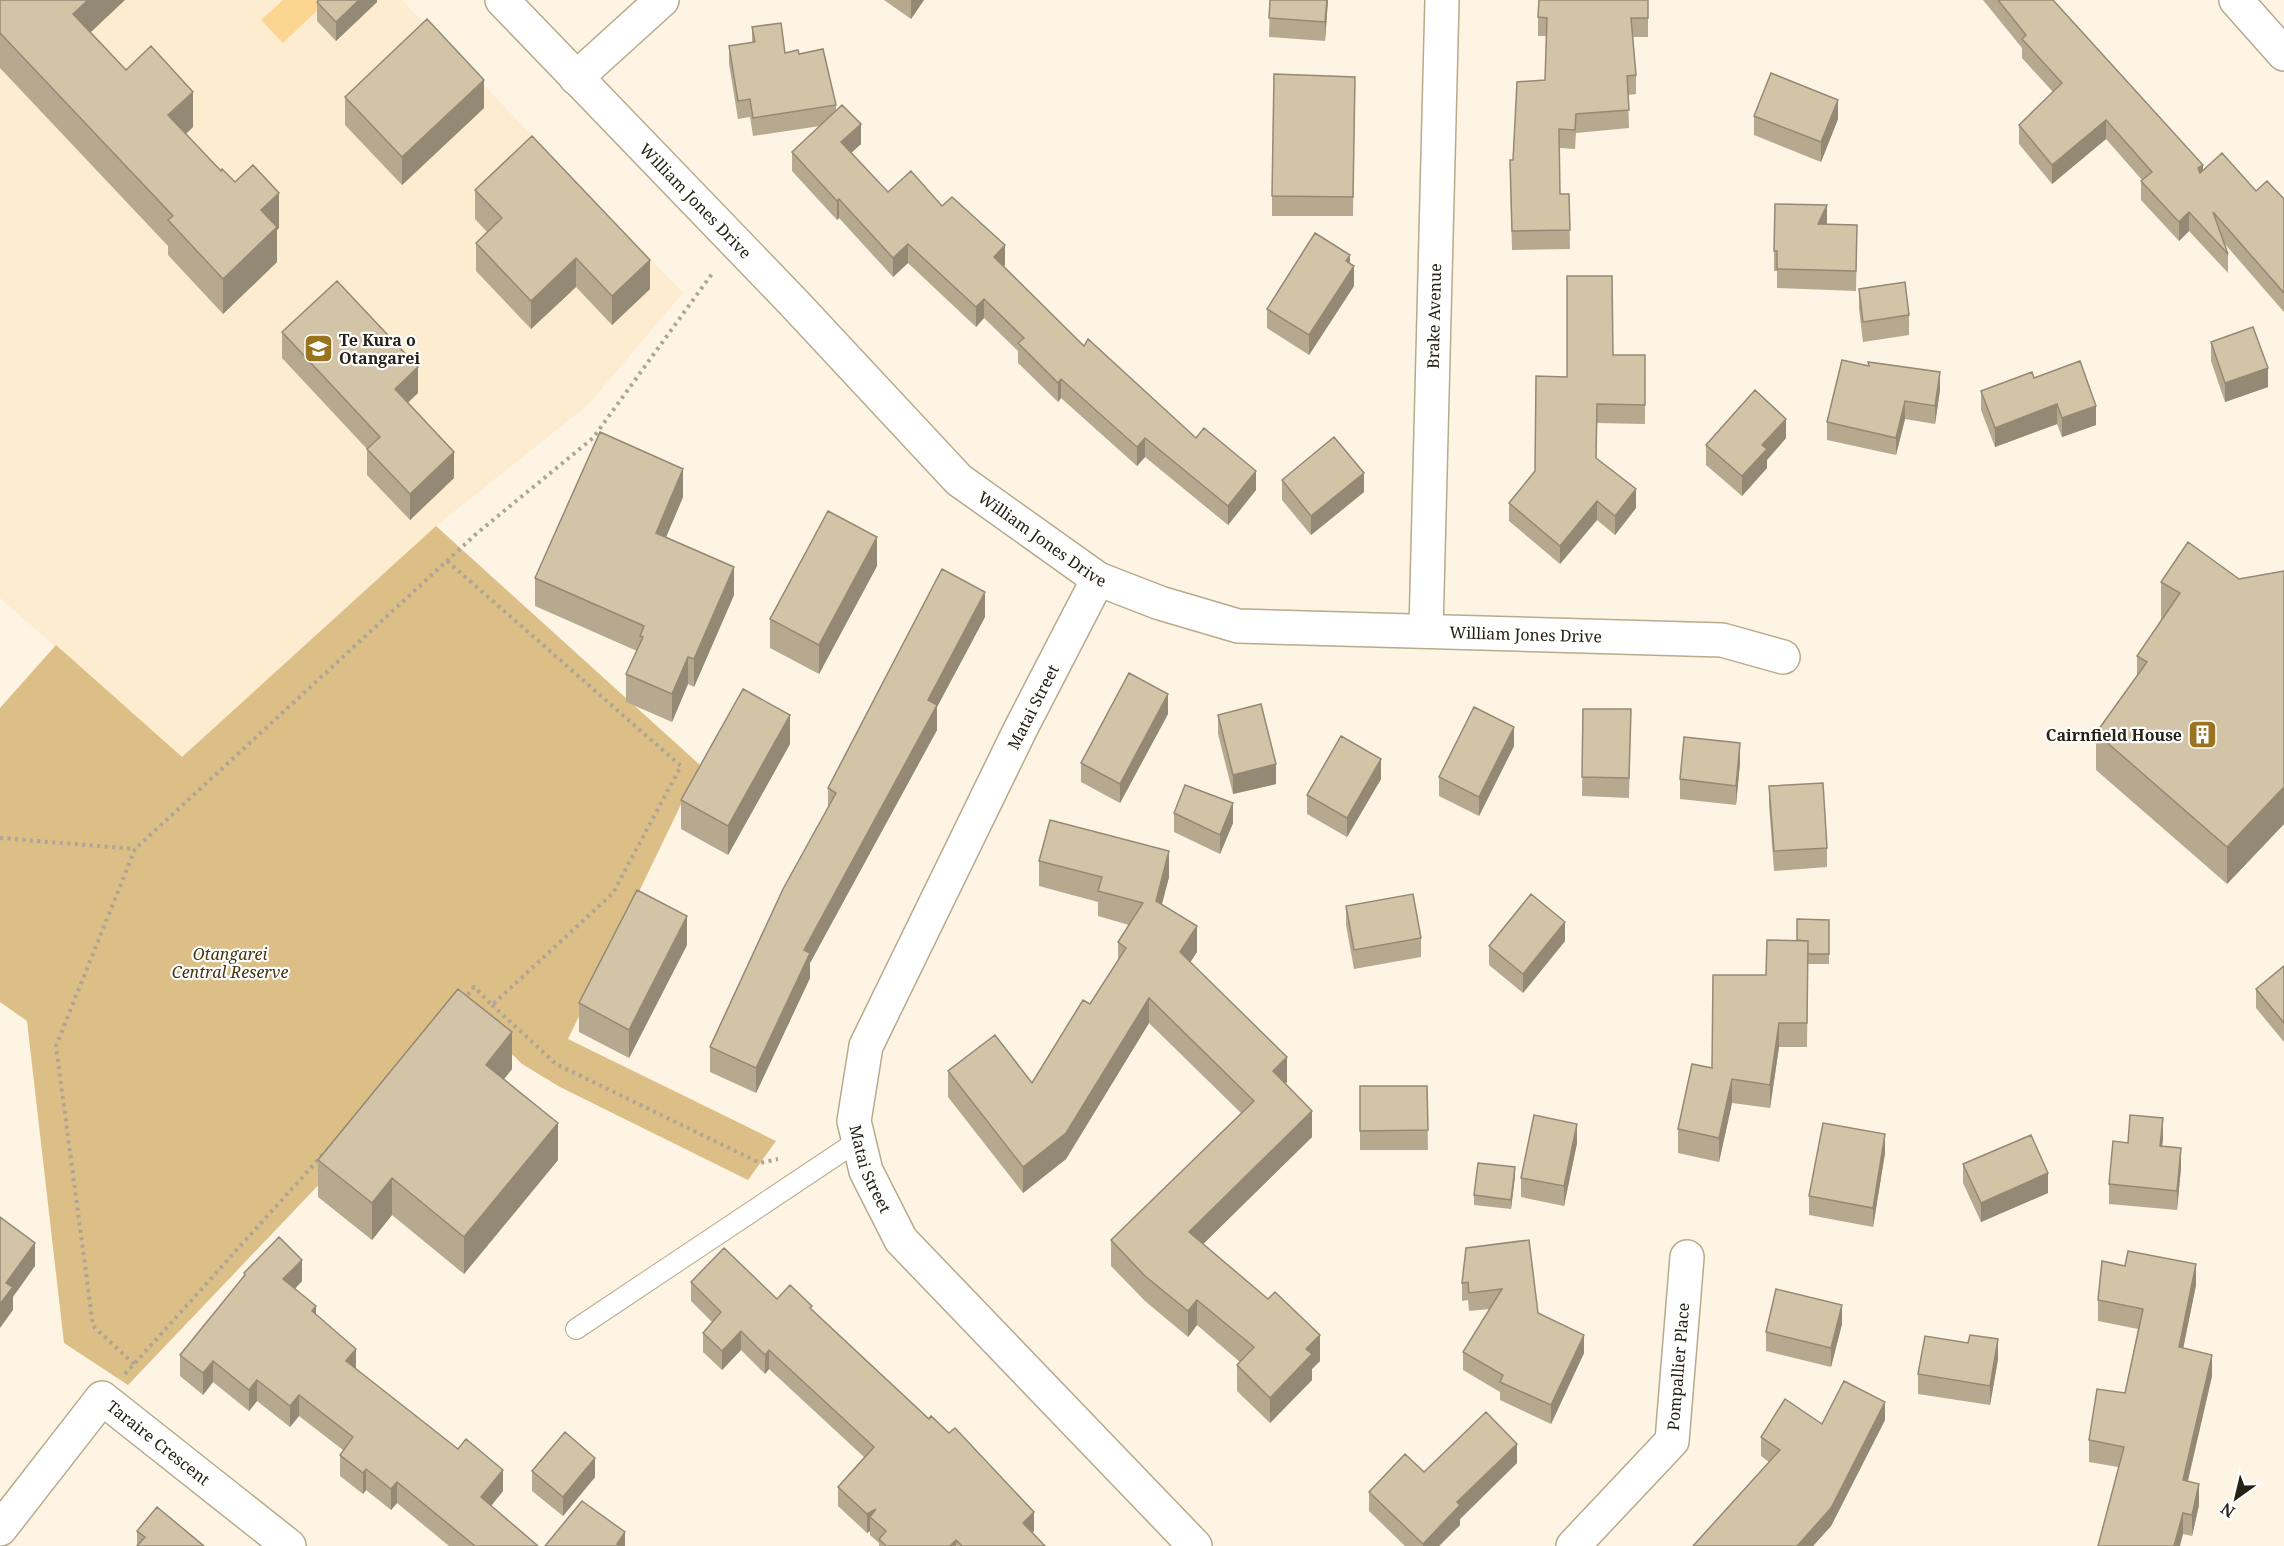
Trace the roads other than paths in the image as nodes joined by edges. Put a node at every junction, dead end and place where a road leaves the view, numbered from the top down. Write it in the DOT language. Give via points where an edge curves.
graph roads {
  1 [pos="502,0"];
  2 [pos="662,0"];
  3 [pos="1442,0"];
  4 [pos="2236,0"];
  5 [pos="2284,54"];
  6 [pos="576,78"];
  7 [pos="1098,579"];
  8 [pos="1426,631"];
  9 [pos="1783,657"];
  10 [pos="859,1140"];
  11 [pos="1687,1257"];
  12 [pos="576,1329"];
  13 [pos="0,1529"];
  14 [pos="289,1546"];
  15 [pos="1195,1546"];
  16 [pos="1573,1546"];
  1 -- 6 [label="street, William Jones Drive"];
  2 -- 6 [label="street"];
  3 -- 8 [label="street, Brake Avenue"];
  4 -- 5 [label="street"];
  6 -- 7 [label="street, William Jones Drive" via="959,480"];
  7 -- 8 [label="street, William Jones Drive" via="1160,603 1238,626"];
  7 -- 10 [label="street, Matai Street" via="866,1046 854,1121"];
  8 -- 9 [label="street, William Jones Drive" via="1722,640"];
  10 -- 12 [label="lane"];
  10 -- 15 [label="street, Matai Street" via="866,1171 901,1240"];
  11 -- 16 [label="street, Pompallier Place" via="1672,1441"];
  13 -- 14 [label="street, Taraire Crescent" via="102,1398"];
}
